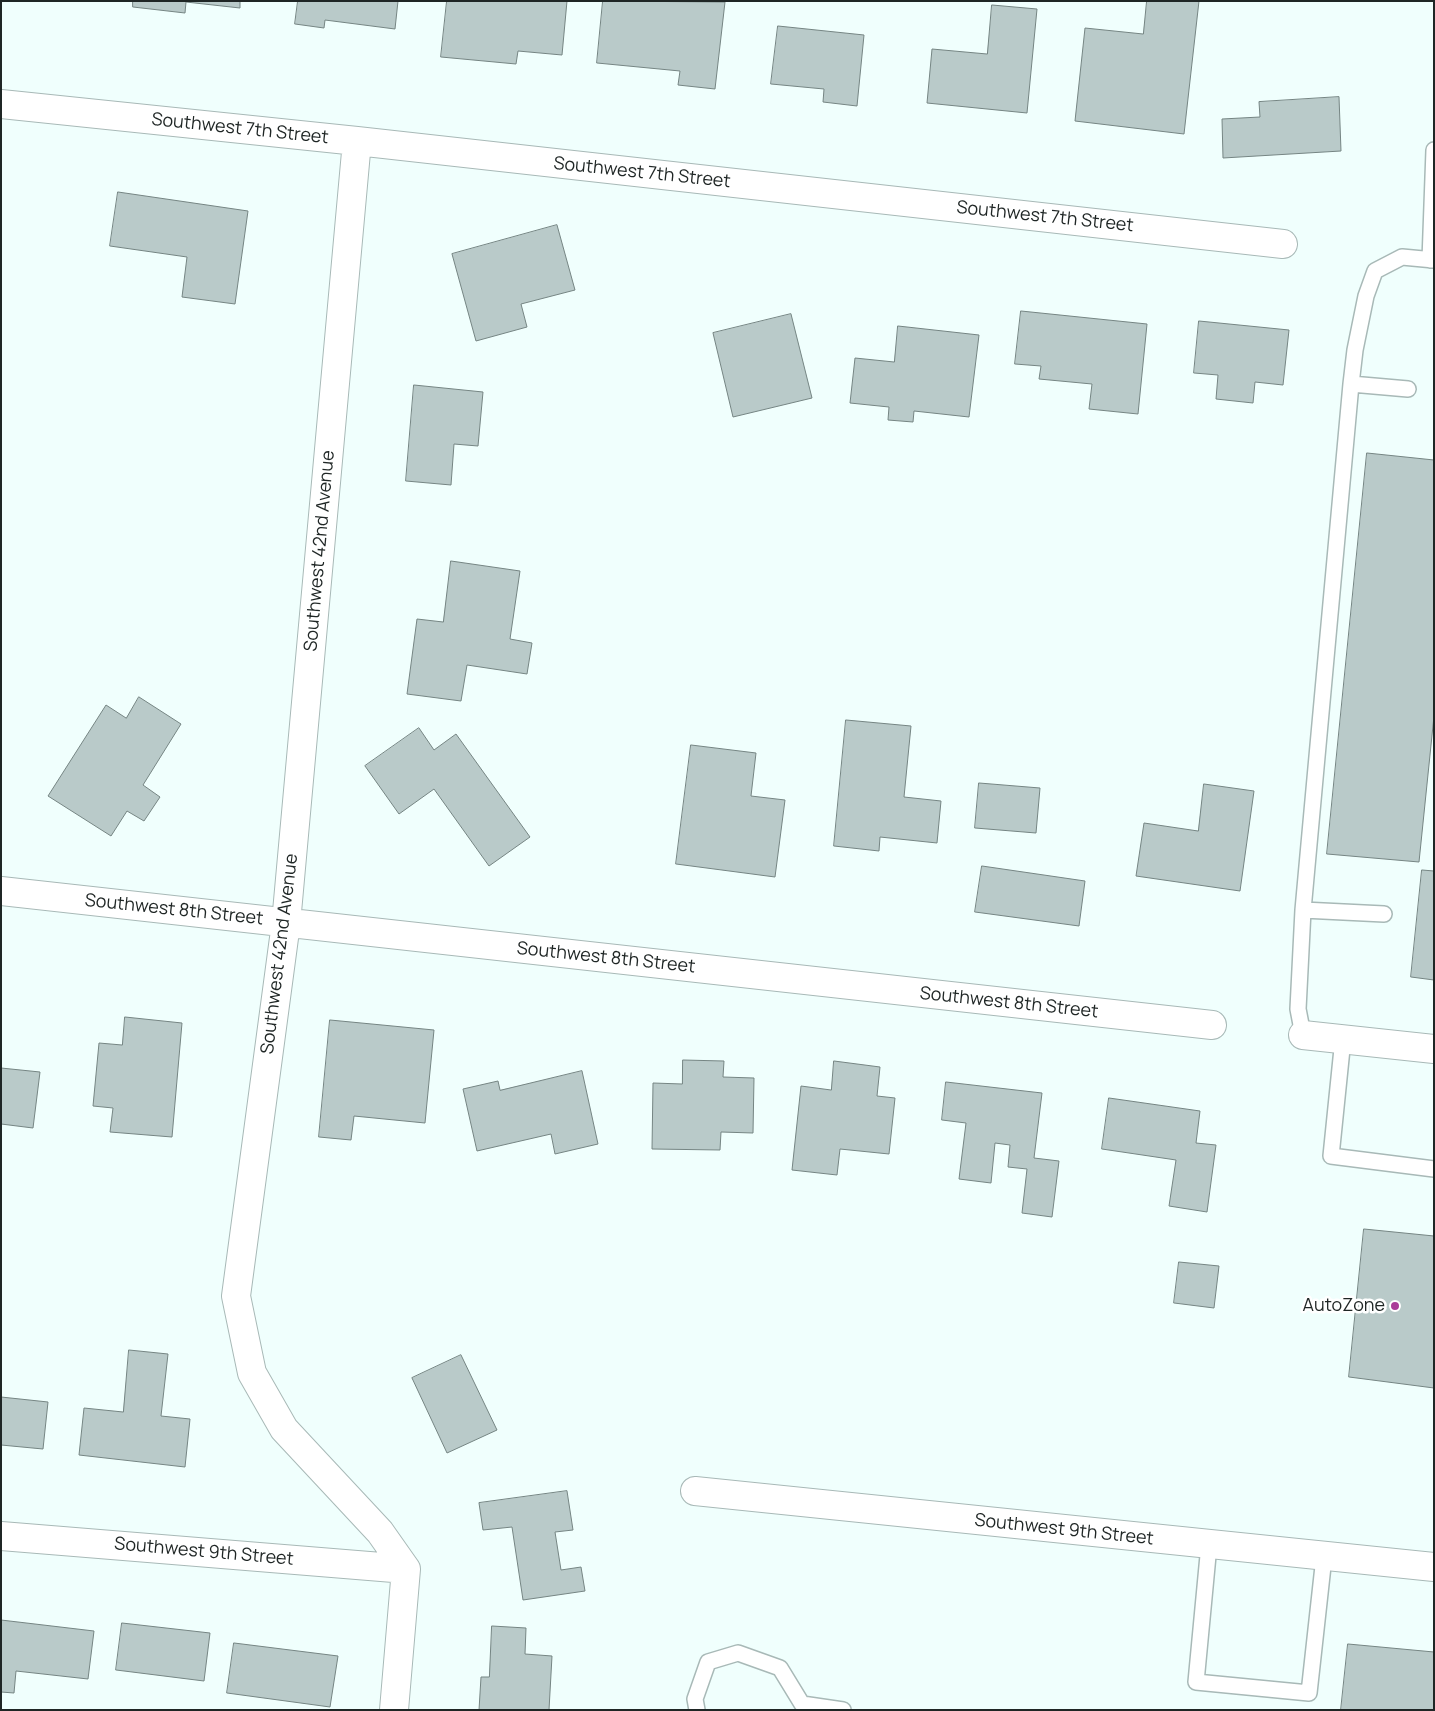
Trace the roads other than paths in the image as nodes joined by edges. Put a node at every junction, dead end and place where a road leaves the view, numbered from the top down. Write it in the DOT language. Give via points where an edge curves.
graph roads {
  1 [pos="1,104"];
  2 [pos="357,141"];
  3 [pos="1434,150"];
  4 [pos="1283,244"];
  5 [pos="1432,260"];
  6 [pos="1351,384"];
  7 [pos="1408,389"];
  8 [pos="1,891"];
  9 [pos="1303,910"];
  10 [pos="1384,914"];
  11 [pos="286,923"];
  12 [pos="1212,1025"];
  13 [pos="1303,1035"];
  14 [pos="1343,1039"];
  15 [pos="1434,1049"];
  16 [pos="1434,1169"];
  17 [pos="695,1492"];
  18 [pos="1,1536"];
  19 [pos="1209,1545"];
  20 [pos="1324,1557"];
  21 [pos="1434,1567"];
  22 [pos="406,1569"];
  23 [pos="800,1707"];
  24 [pos="394,1710"];
  25 [pos="697,1710"];
  26 [pos="843,1710"];
  1 -- 2 [label="street, Southwest 7th Street"];
  2 -- 4 [label="street, Southwest 7th Street"];
  2 -- 11 [label="street, Southwest 42nd Avenue"];
  3 -- 5 [label="lane"];
  5 -- 6 [label="lane" via="1402,257 1375,271 1366,296"];
  6 -- 7 [label="lane"];
  6 -- 9 [label="lane"];
  8 -- 11 [label="street, Southwest 8th Street"];
  9 -- 10 [label="lane"];
  9 -- 13 [label="lane" via="1298,1009"];
  11 -- 12 [label="street, Southwest 8th Street"];
  11 -- 22 [label="street, Southwest 42nd Avenue" via="236,1296 252,1373 284,1429 380,1532"];
  13 -- 14 [label="street"];
  14 -- 15 [label="street"];
  14 -- 16 [label="lane" via="1331,1156"];
  17 -- 19 [label="street, Southwest 9th Street"];
  18 -- 22 [label="street, Southwest 9th Street"];
  19 -- 20 [label="street, Southwest 9th Street"];
  19 -- 20 [label="lane" via="1196,1682 1215,1684 1309,1693"];
  20 -- 21 [label="street, Southwest 9th Street"];
  22 -- 24 [label="street"];
  23 -- 25 [label="lane" via="780,1668 738,1653 708,1662 695,1699"];
  23 -- 26 [label="lane"];
}
